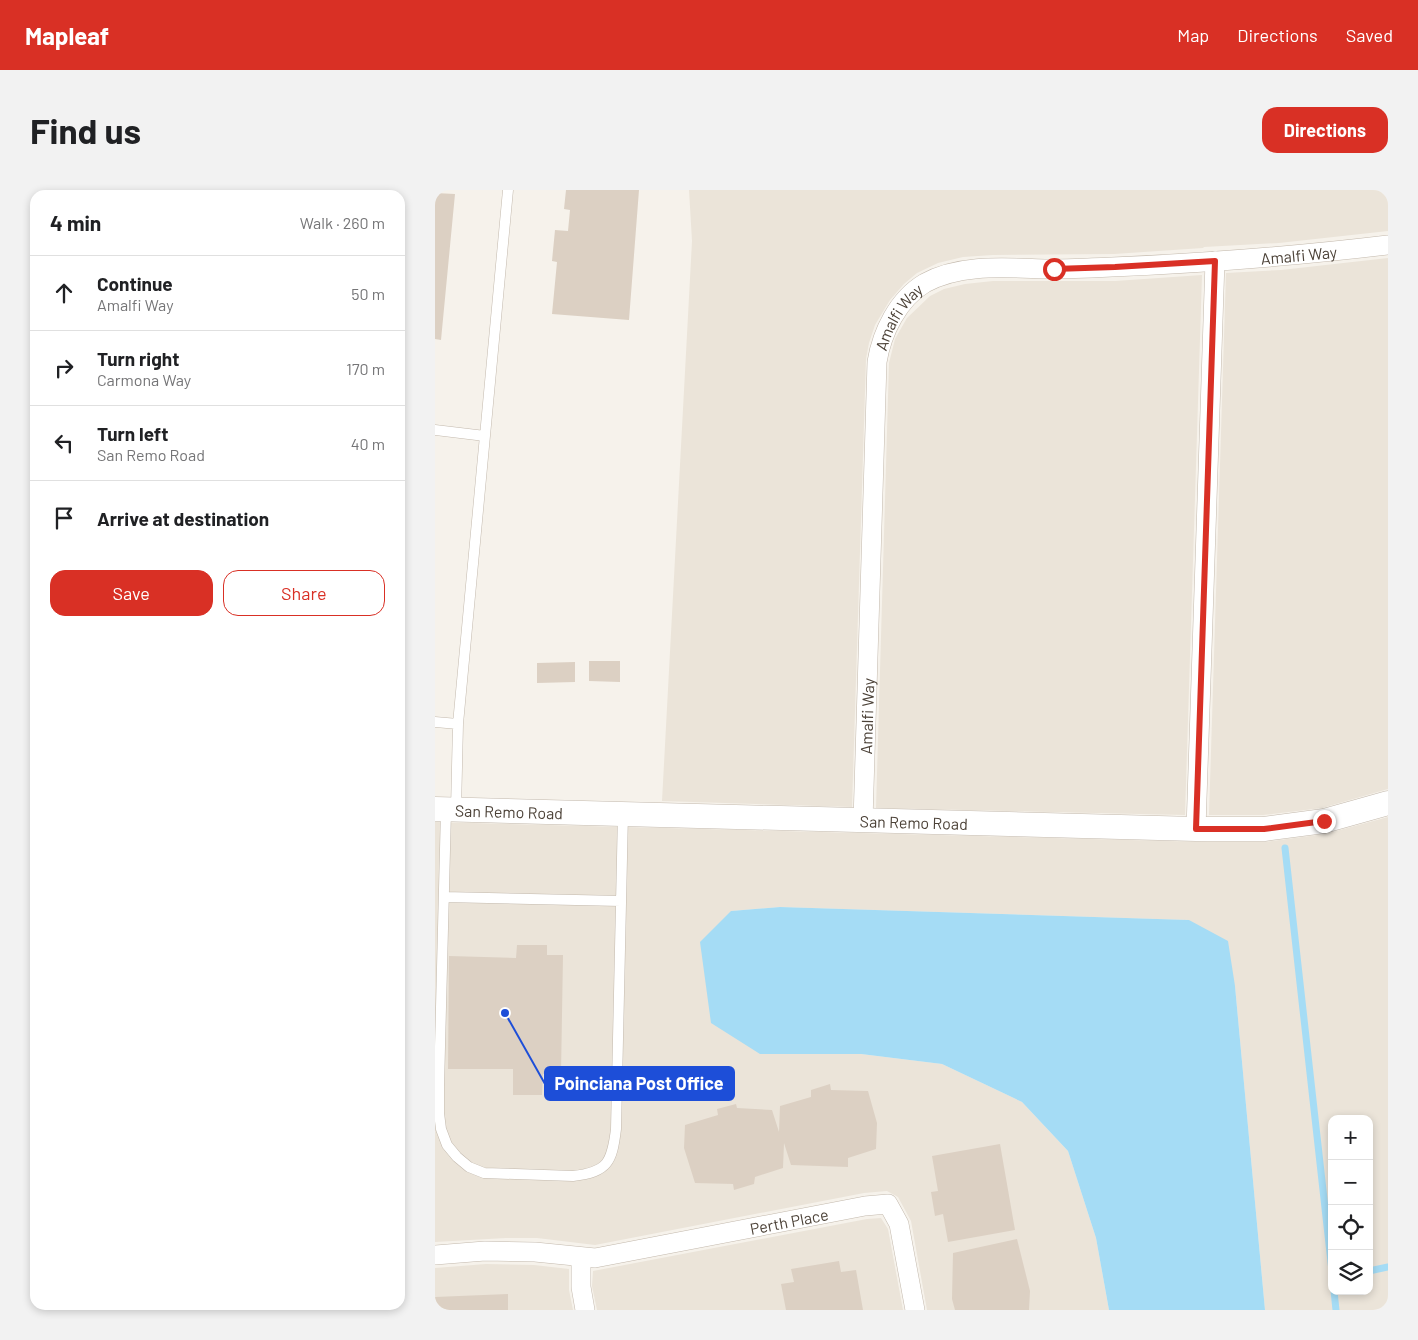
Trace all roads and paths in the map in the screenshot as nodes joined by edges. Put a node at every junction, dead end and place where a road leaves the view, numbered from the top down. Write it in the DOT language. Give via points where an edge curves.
graph roads {
  1 [pos="508,190"];
  2 [pos="1388,245"];
  3 [pos="1215,261"];
  4 [pos="435,430"];
  5 [pos="485,436"];
  6 [pos="435,722"];
  7 [pos="458,724"];
  8 [pos="1388,803"];
  9 [pos="446,810"];
  10 [pos="623,814"];
  11 [pos="863,821"];
  12 [pos="1196,829"];
  13 [pos="444,896"];
  14 [pos="621,902"];
  15 [pos="435,1255"];
  16 [pos="581,1257"];
  17 [pos="585,1310"];
  18 [pos="915,1310"];
  1 -- 5 [label="lane"];
  2 -- 3 [label="street, Amalfi Way"];
  3 -- 11 [label="street, Amalfi Way" via="964,271 924,284 898,309 885,332 877,362"];
  3 -- 12 [label="street"];
  4 -- 5 [label="lane"];
  5 -- 7 [label="lane"];
  6 -- 7 [label="lane"];
  7 -- 9 [label="lane"];
  8 -- 12 [label="street, San Remo Road" via="1324,821 1264,829"];
  9 -- 10 [label="street, San Remo Road"];
  9 -- 13 [label="lane"];
  10 -- 11 [label="street, San Remo Road"];
  10 -- 14 [label="lane"];
  11 -- 12 [label="street, San Remo Road"];
  13 -- 14 [label="lane"];
  13 -- 14 [label="lane" via="439,1086 441,1129 447,1145 457,1157 484,1173 583,1175 604,1167 609,1160 615,1129"];
  15 -- 16 [label="street, Perth Place" via="506,1251"];
  16 -- 17 [label="street"];
  16 -- 18 [label="street, Perth Place" via="595,1258 888,1204 899,1224"];
}
